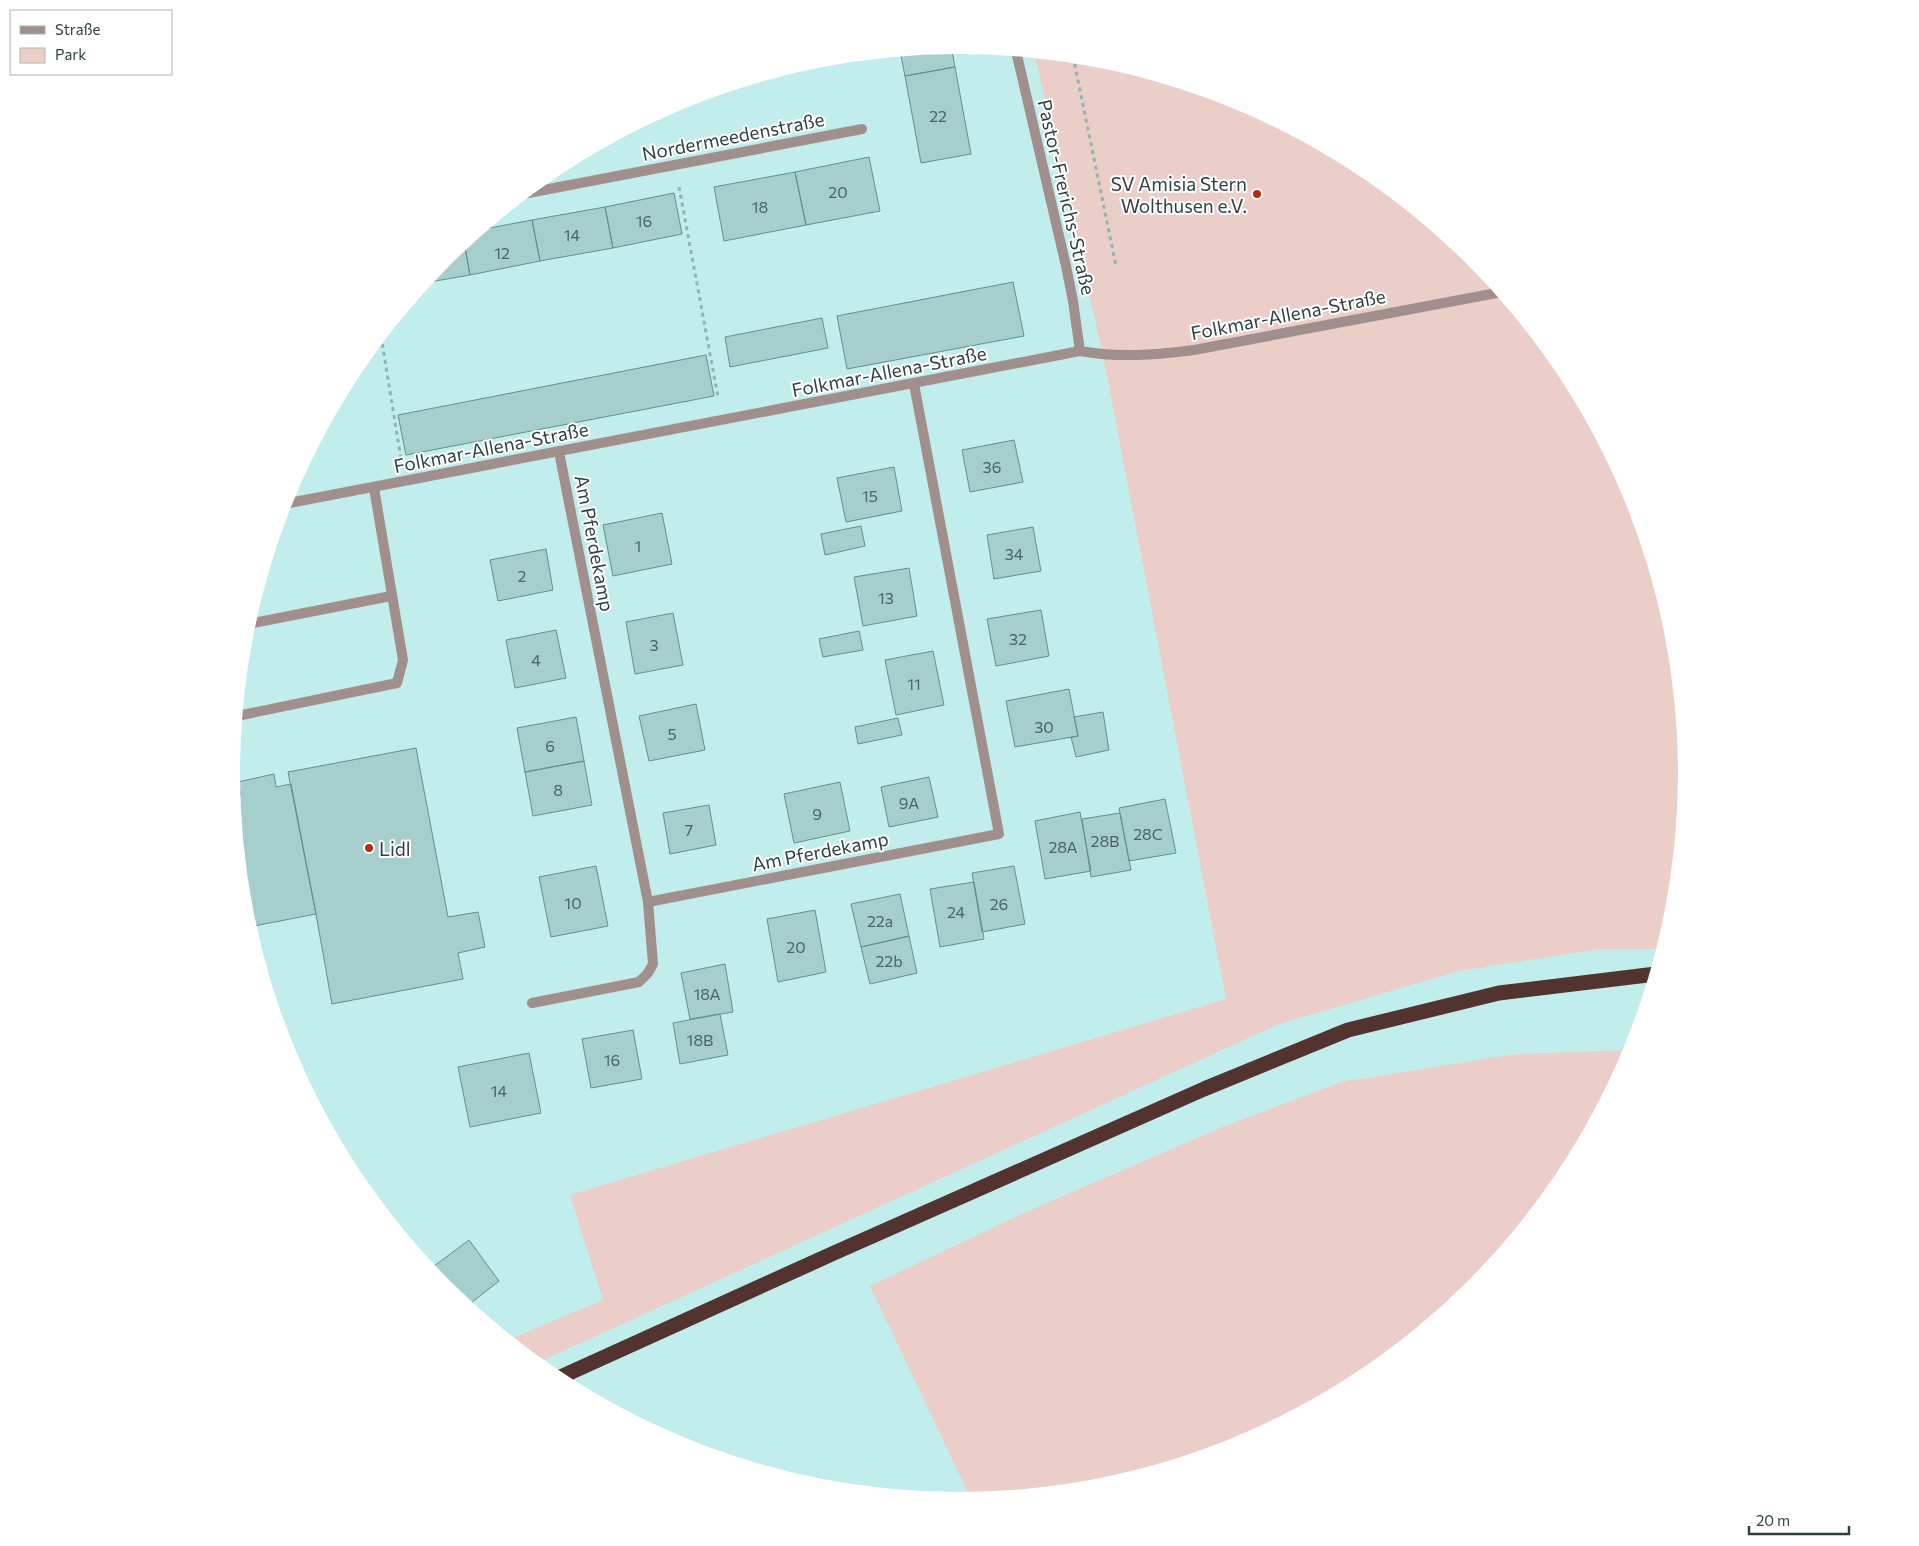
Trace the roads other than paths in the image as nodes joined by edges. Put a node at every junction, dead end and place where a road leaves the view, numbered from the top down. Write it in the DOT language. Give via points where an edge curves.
graph roads {
  1 [pos="1017,56"];
  2 [pos="862,129"];
  3 [pos="537,191"];
  4 [pos="1495,293"];
  5 [pos="1080,352"];
  6 [pos="914,384"];
  7 [pos="559,452"];
  8 [pos="374,488"];
  9 [pos="293,502"];
  10 [pos="391,596"];
  11 [pos="257,622"];
  12 [pos="243,715"];
  13 [pos="648,902"];
  14 [pos="1649,975"];
  15 [pos="532,1003"];
  16 [pos="566,1375"];
  1 -- 5 [label="street, Pastor-Frerichs-Straße" via="1072,292"];
  2 -- 3 [label="street, Nordermeedenstraße"];
  4 -- 5 [label="street, Folkmar-Allena-Straße" via="1194,350 1149,356"];
  5 -- 6 [label="street, Folkmar-Allena-Straße"];
  6 -- 7 [label="street, Folkmar-Allena-Straße"];
  6 -- 13 [label="street, Am Pferdekamp" via="999,834"];
  7 -- 8 [label="street, Folkmar-Allena-Straße"];
  7 -- 13 [label="street, Am Pferdekamp"];
  8 -- 9 [label="street, Folkmar-Allena-Straße"];
  8 -- 10 [label="street"];
  10 -- 11 [label="street"];
  10 -- 12 [label="street" via="403,660 397,683"];
  13 -- 15 [label="street" via="653,964 639,982"];
  14 -- 16 [label="highway" via="1499,993 1348,1030 1204,1089"];
}
